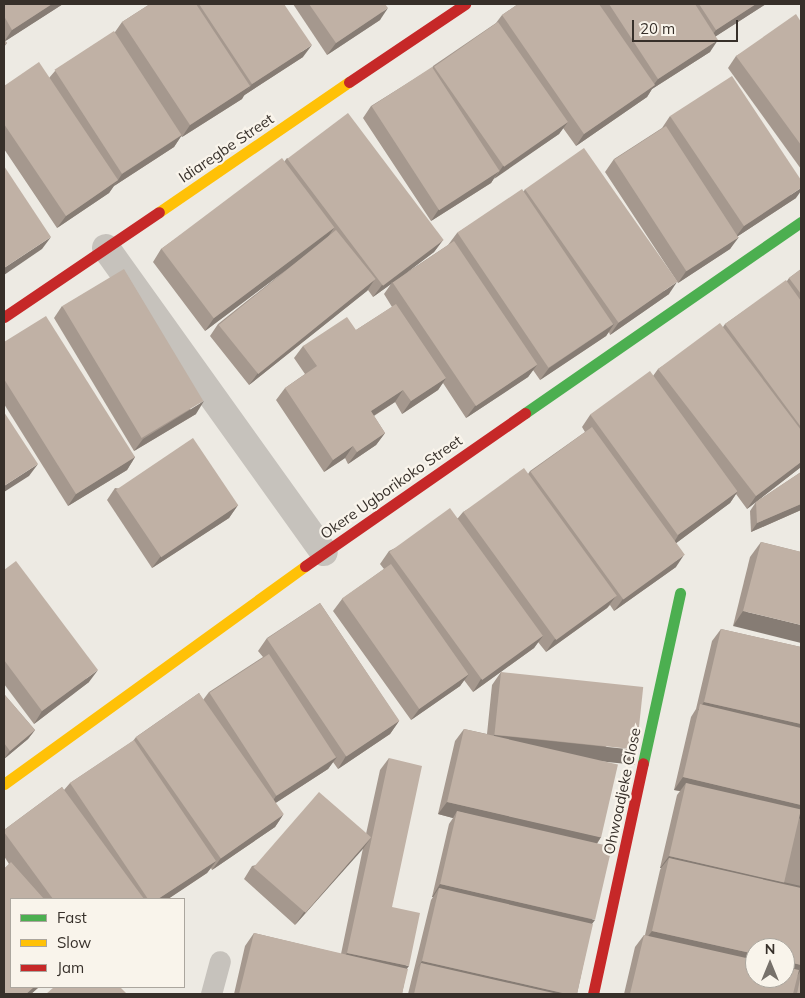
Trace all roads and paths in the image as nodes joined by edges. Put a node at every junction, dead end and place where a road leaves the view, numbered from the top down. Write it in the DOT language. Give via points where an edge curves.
graph roads {
  1 [pos="465,4"];
  2 [pos="801,222"];
  3 [pos="106,248"];
  4 [pos="4,317"];
  5 [pos="324,552"];
  6 [pos="680,594"];
  7 [pos="4,784"];
  8 [pos="220,961"];
  9 [pos="211,994"];
  10 [pos="593,994"];
  1 -- 3 [label="street, Idiaregbe Street"];
  2 -- 5 [label="street, Okere Ugborikoko Street"];
  3 -- 4 [label="street, Idiaregbe Street"];
  3 -- 5 [label="street"];
  5 -- 7 [label="street, Okere Ugborikoko Street"];
  6 -- 10 [label="street, Ohwoadjeke Close"];
  8 -- 9 [label="lane"];
}
